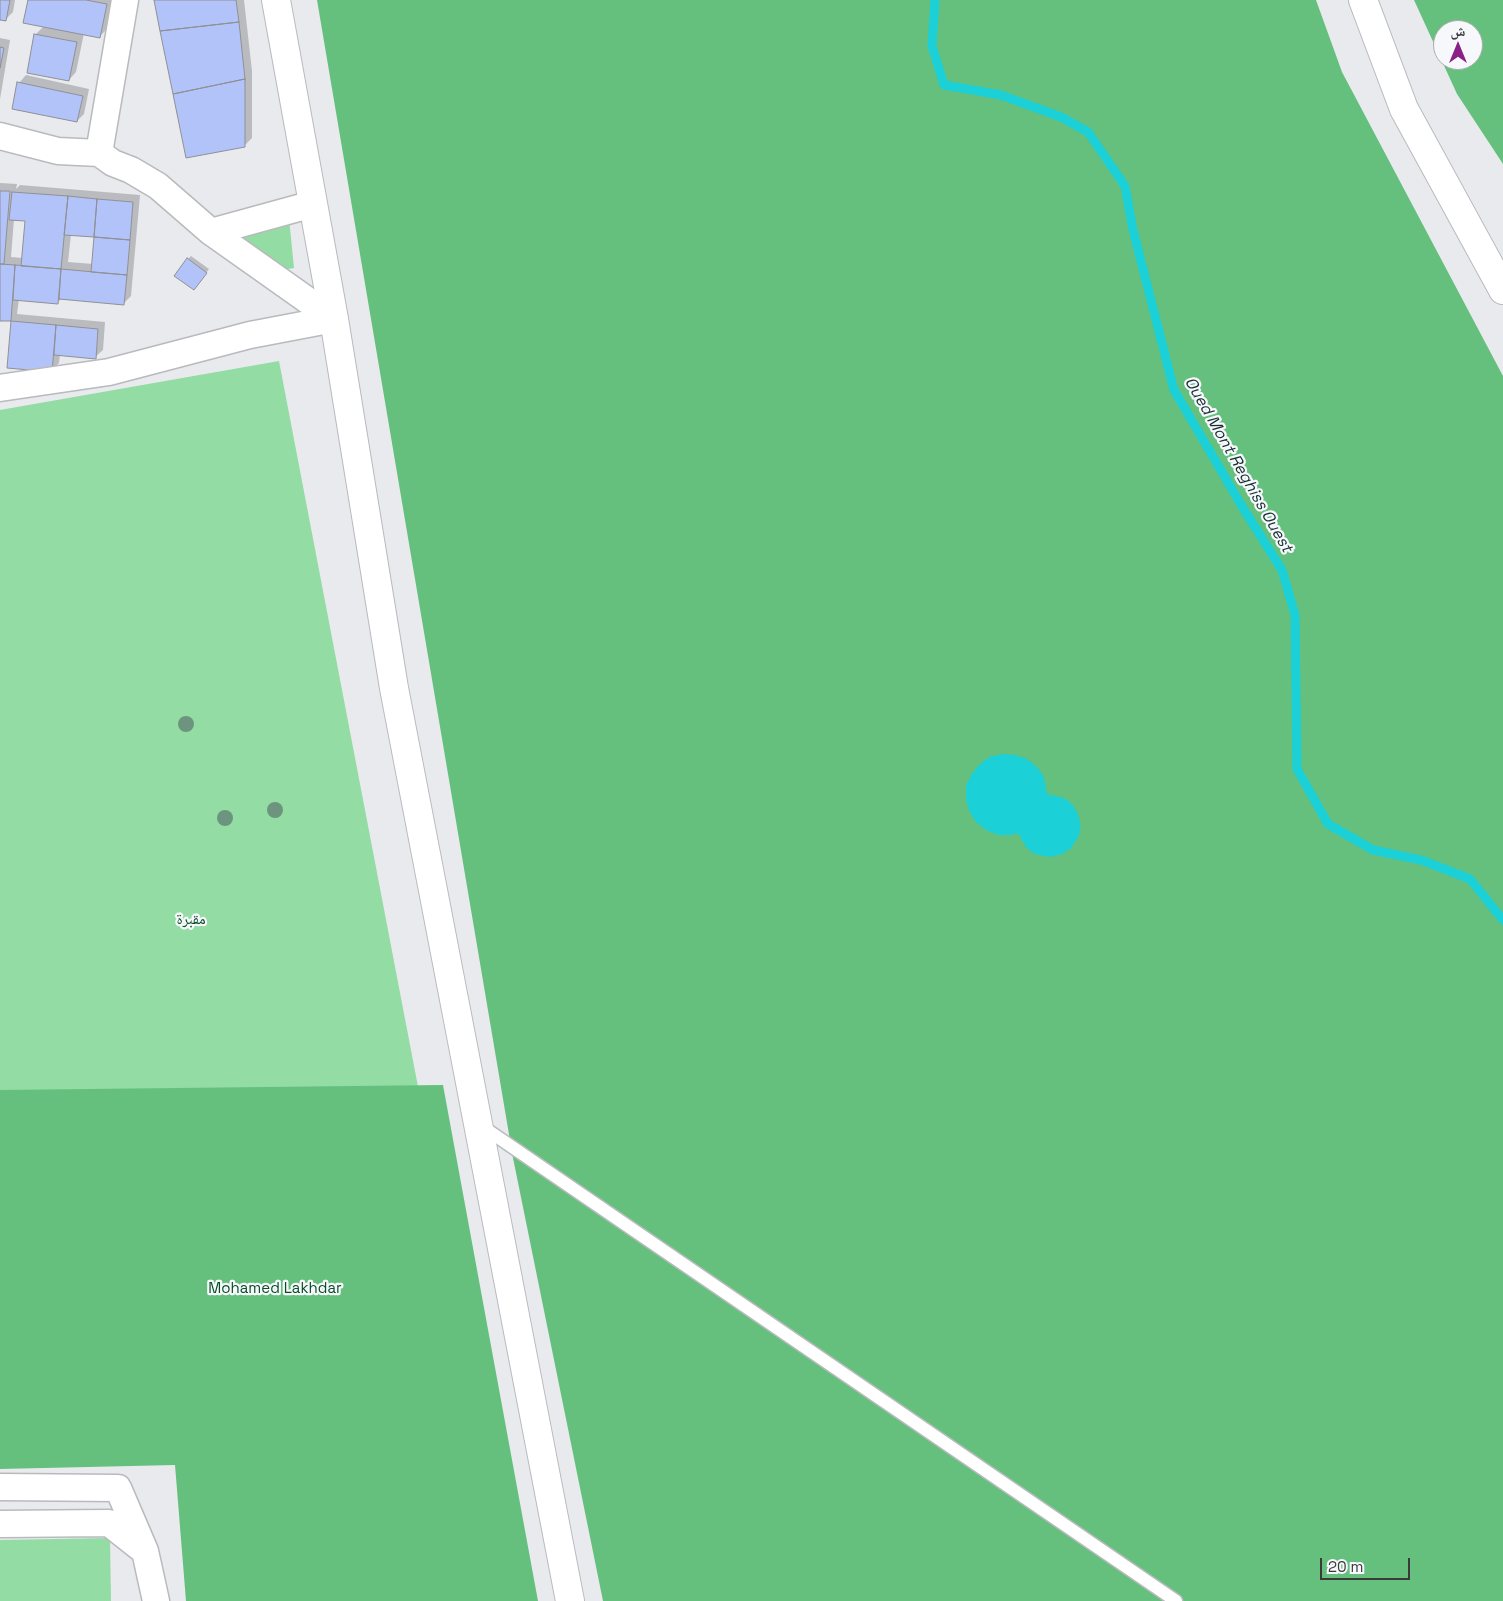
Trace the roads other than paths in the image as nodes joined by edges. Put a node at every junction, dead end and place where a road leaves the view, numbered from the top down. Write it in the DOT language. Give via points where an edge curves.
graph roads {
  1 [pos="125,0"];
  2 [pos="276,0"];
  3 [pos="1363,0"];
  4 [pos="0,136"];
  5 [pos="98,153"];
  6 [pos="313,204"];
  7 [pos="211,232"];
  8 [pos="1503,290"];
  9 [pos="334,319"];
  10 [pos="0,388"];
  11 [pos="478,1124"];
  12 [pos="0,1487"];
  13 [pos="0,1524"];
  14 [pos="145,1551"];
  15 [pos="156,1601"];
  16 [pos="570,1601"];
  17 [pos="1176,1601"];
  1 -- 5 [label="street"];
  2 -- 6 [label="main road"];
  3 -- 8 [label="main road" via="1404,109"];
  4 -- 5 [label="street" via="58,151"];
  5 -- 7 [label="street" via="158,186"];
  6 -- 7 [label="street"];
  6 -- 9 [label="main road"];
  7 -- 9 [label="street"];
  9 -- 10 [label="street" via="250,335 109,372"];
  9 -- 11 [label="main road" via="394,688"];
  11 -- 16 [label="main road"];
  11 -- 17 [label="lane"];
  12 -- 14 [label="street" via="118,1488"];
  13 -- 14 [label="street" via="109,1523"];
  14 -- 15 [label="street"];
}
